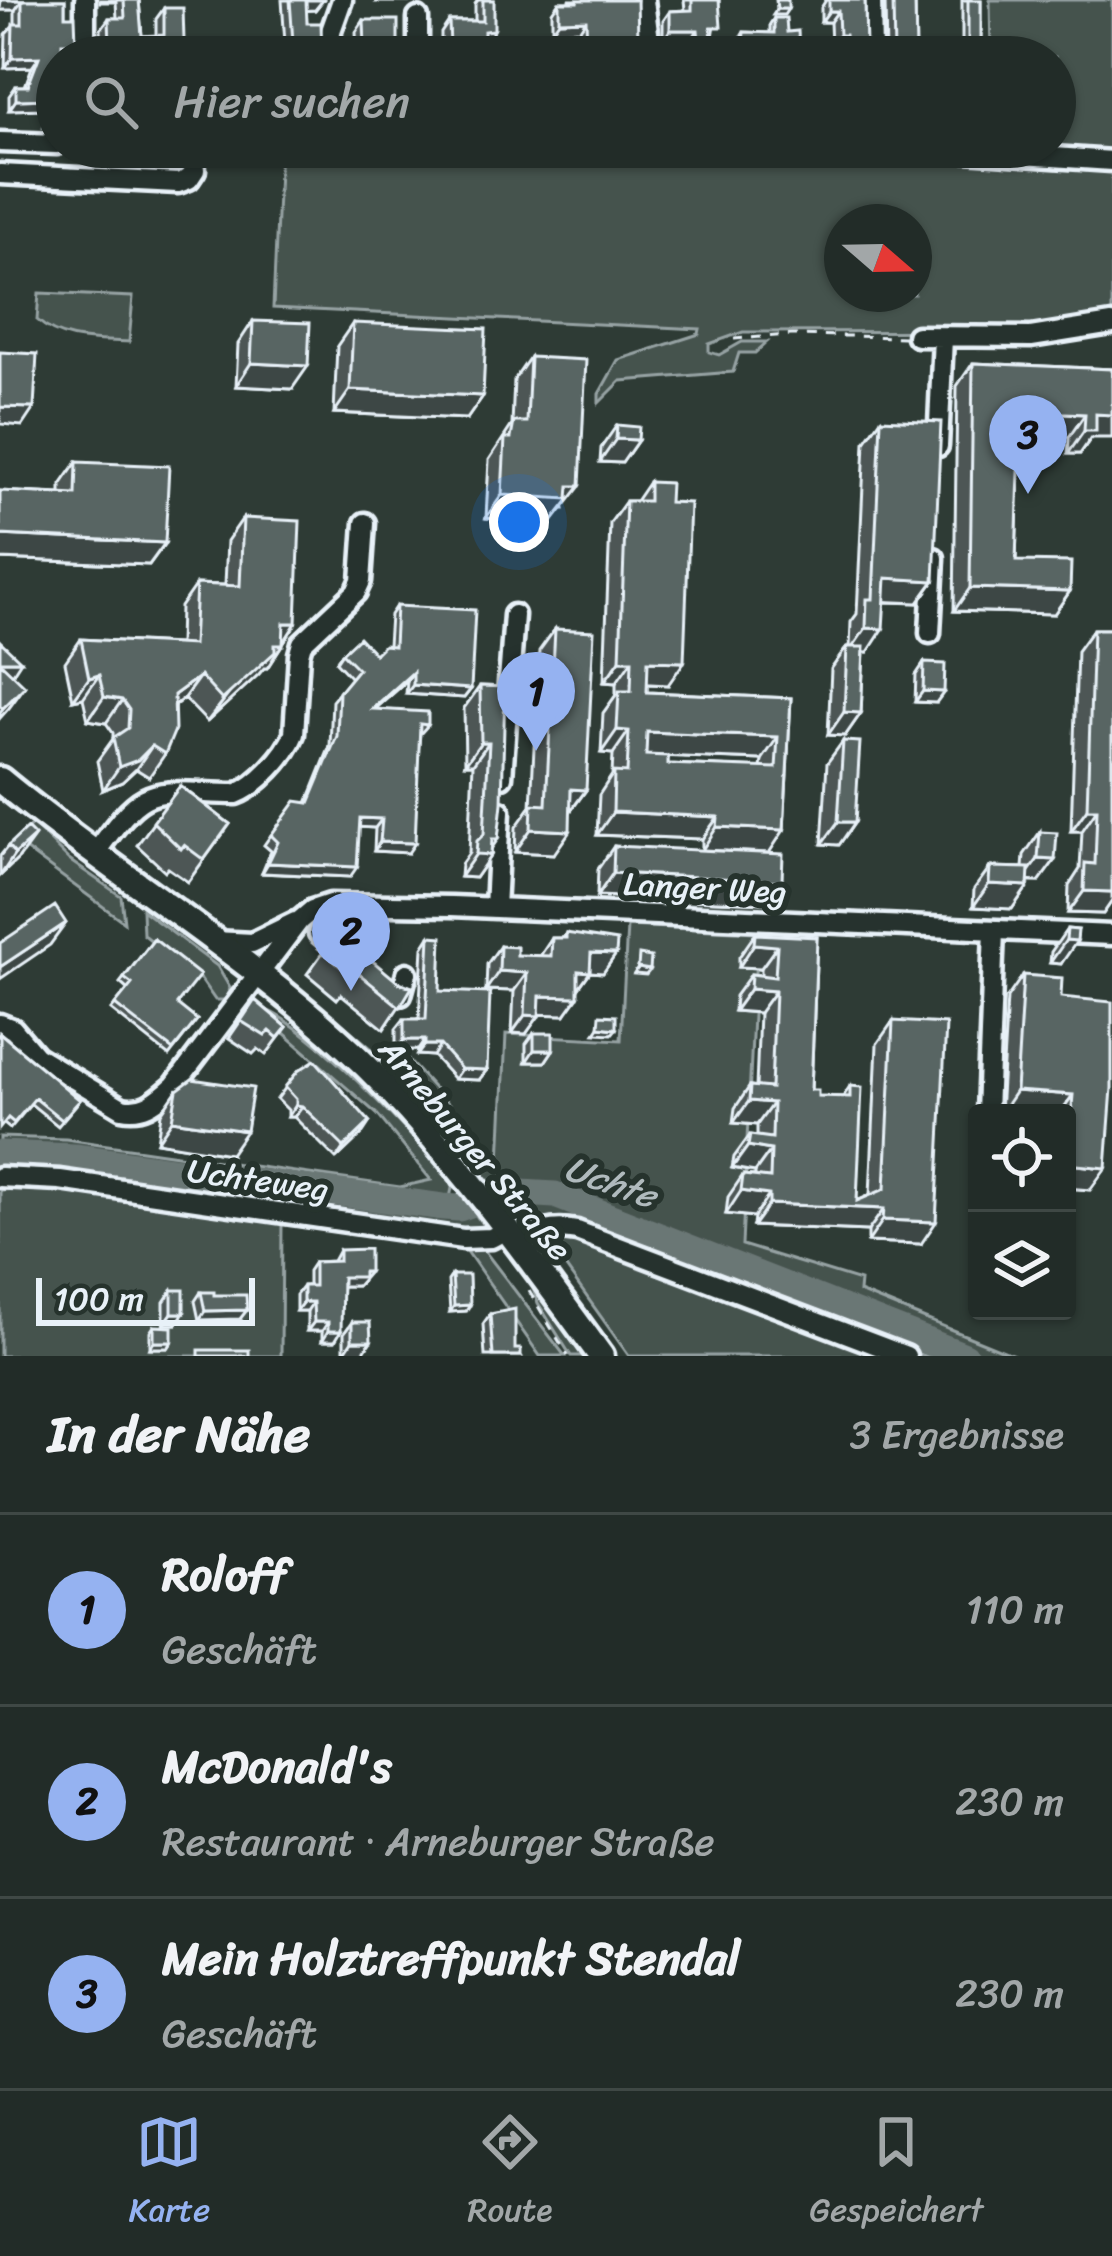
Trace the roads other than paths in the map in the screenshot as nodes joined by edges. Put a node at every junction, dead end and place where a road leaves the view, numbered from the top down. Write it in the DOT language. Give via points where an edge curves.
graph roads {
  1 [pos="85,0"];
  2 [pos="342,0"];
  3 [pos="644,0"];
  4 [pos="871,0"];
  5 [pos="418,18"];
  6 [pos="86,36"];
  7 [pos="331,36"];
  8 [pos="418,36"];
  9 [pos="649,36"];
  10 [pos="872,36"];
  11 [pos="0,142"];
  12 [pos="36,143"];
  13 [pos="1076,159"];
  14 [pos="1112,161"];
  15 [pos="195,168"];
  16 [pos="0,174"];
  17 [pos="1112,324"];
  18 [pos="917,336"];
  19 [pos="943,337"];
  20 [pos="937,474"];
  21 [pos="365,524"];
  22 [pos="934,542"];
  23 [pos="514,615"];
  24 [pos="930,633"];
  25 [pos="0,780"];
  26 [pos="94,856"];
  27 [pos="495,908"];
  28 [pos="354,918"];
  29 [pos="299,921"];
  30 [pos="994,930"];
  31 [pos="1112,935"];
  32 [pos="210,941"];
  33 [pos="356,965"];
  34 [pos="407,973"];
  35 [pos="256,975"];
  36 [pos="374,980"];
  37 [pos="0,1024"];
  38 [pos="987,1104"];
  39 [pos="0,1178"];
  40 [pos="507,1232"];
  41 [pos="601,1356"];
  42 [pos="906,1356"];
  1 -- 6 [label="street"];
  2 -- 7 [label="street"];
  3 -- 9 [label="street"];
  4 -- 10 [label="street"];
  5 -- 8 [label="street"];
  11 -- 12 [label="street"];
  13 -- 14 [label="street"];
  15 -- 16 [label="street" via="178,183"];
  17 -- 19 [label="street" via="1031,337"];
  18 -- 19 [label="street"];
  19 -- 20 [label="street"];
  21 -- 26 [label="street" via="356,592 302,643 290,745 236,794 156,792 138,799"];
  22 -- 24 [label="street"];
  23 -- 27 [label="street"];
  25 -- 26 [label="main road, Arneburger Straße"];
  26 -- 32 [label="main road, Arneburger Straße"];
  27 -- 29 [label="street, Langer Weg" via="348,903"];
  27 -- 30 [label="street, Langer Weg"];
  28 -- 33 [label="street" via="329,920 319,933"];
  29 -- 32 [label="street, Langer Weg" via="252,943"];
  29 -- 35 [label="street"];
  30 -- 31 [label="street, Langer Weg"];
  30 -- 38 [label="street"];
  32 -- 35 [label="main road, Arneburger Straße"];
  34 -- 36 [label="street" via="397,997"];
  35 -- 37 [label="street" via="174,1086 134,1110 36,1056"];
  35 -- 40 [label="main road, Arneburger Straße" via="366,1066"];
  39 -- 40 [label="street, Uchteweg" via="463,1239"];
  40 -- 41 [label="main road, Arneburger Straße"];
  40 -- 42 [label="street, Uchteweg" via="577,1231"];
}
